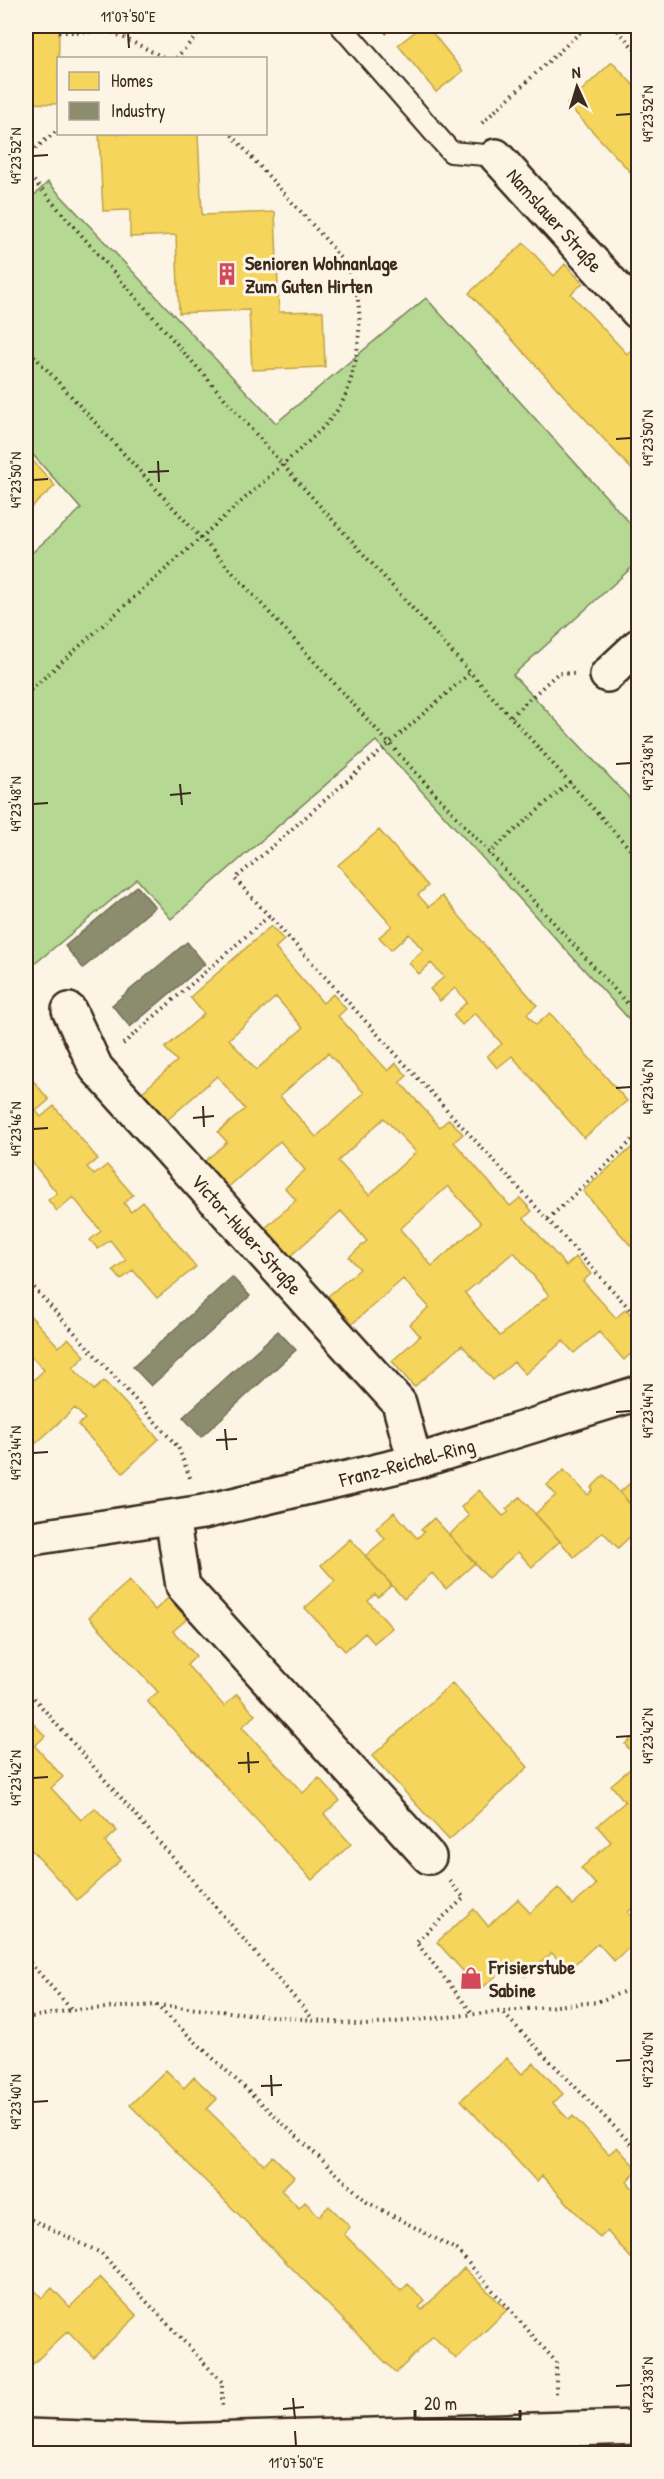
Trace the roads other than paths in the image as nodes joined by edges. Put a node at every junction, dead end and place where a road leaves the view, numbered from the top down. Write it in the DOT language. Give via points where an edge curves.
graph roads {
  1 [pos="341,26"];
  2 [pos="496,156"];
  3 [pos="639,312"];
  4 [pos="639,646"];
  5 [pos="607,675"];
  6 [pos="69,1010"];
  7 [pos="639,1393"];
  8 [pos="415,1462"];
  9 [pos="187,1514"];
  10 [pos="26,1539"];
  11 [pos="429,1857"];
  12 [pos="639,2427"];
  13 [pos="26,2436"];
  1 -- 2 [label="lane" via="451,152"];
  2 -- 3 [label="street, Namslauer Straße"];
  4 -- 5 [label="street"];
  6 -- 8 [label="street, Victor-Huber-Straße" via="96,1068 399,1403"];
  7 -- 8 [label="street, Franz-Reichel-Ring"];
  8 -- 9 [label="street, Franz-Reichel-Ring"];
  9 -- 10 [label="street, Franz-Reichel-Ring"];
  9 -- 11 [label="street" via="183,1586"];
  12 -- 13 [label="street" via="162,2440"];
}
